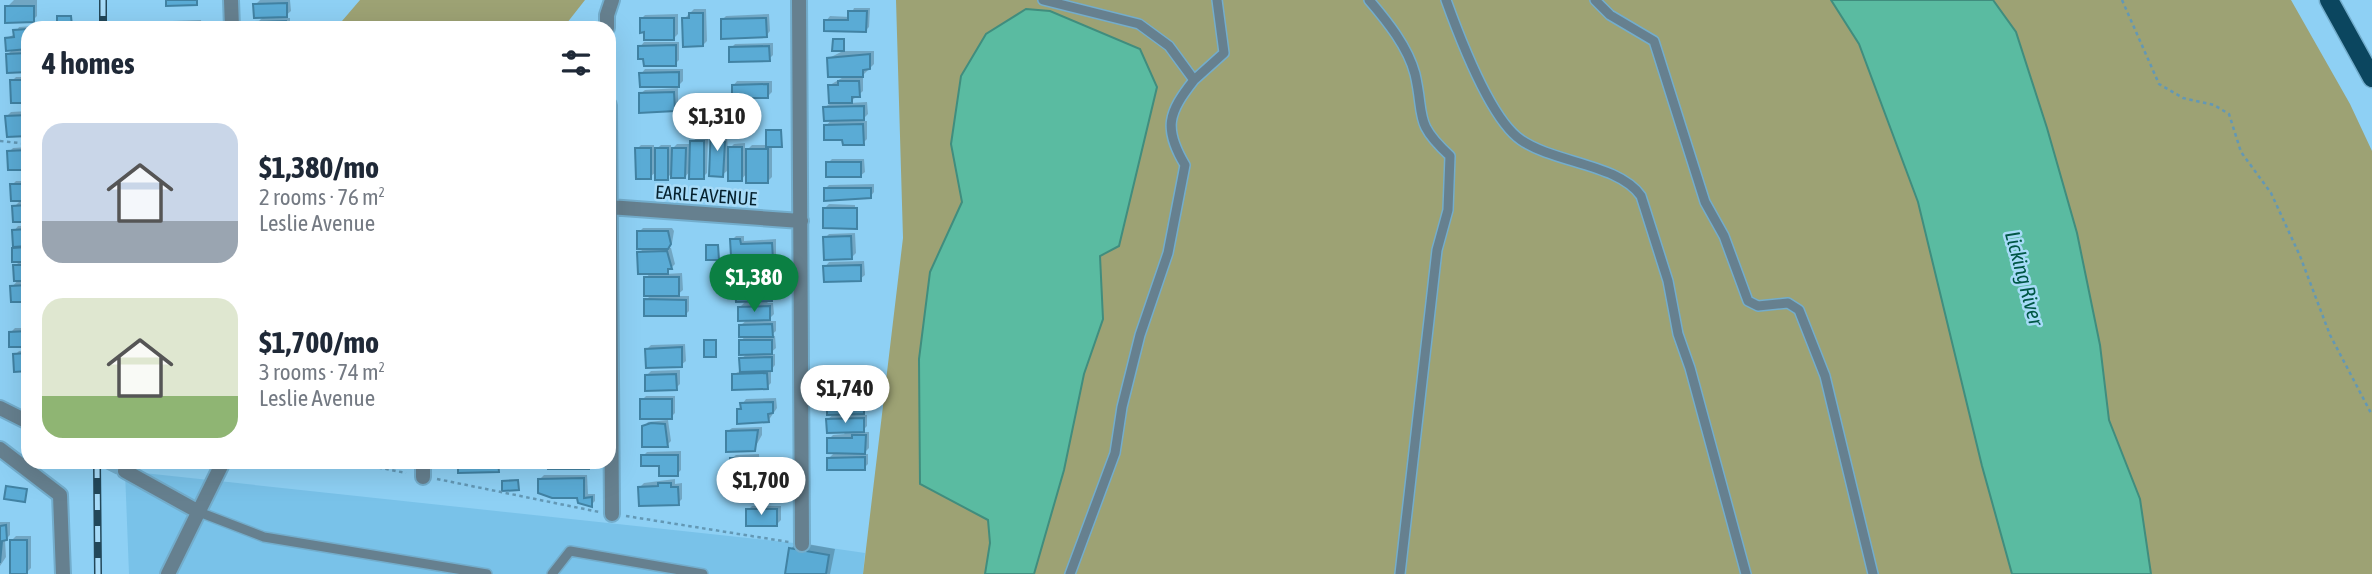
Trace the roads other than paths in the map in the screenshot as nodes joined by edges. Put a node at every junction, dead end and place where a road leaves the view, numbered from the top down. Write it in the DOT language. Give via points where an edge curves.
graph roads {
  1 [pos="231,0"];
  2 [pos="612,0"];
  3 [pos="799,0"];
  4 [pos="1043,0"];
  5 [pos="1217,0"];
  6 [pos="1369,0"];
  7 [pos="1446,0"];
  8 [pos="1595,0"];
  9 [pos="2329,0"];
  10 [pos="232,21"];
  11 [pos="607,21"];
  12 [pos="2372,78"];
  13 [pos="1194,80"];
  14 [pos="616,207"];
  15 [pos="801,221"];
  16 [pos="0,408"];
  17 [pos="21,418"];
  18 [pos="0,449"];
  19 [pos="21,465"];
  20 [pos="26,469"];
  21 [pos="220,469"];
  22 [pos="612,469"];
  23 [pos="125,471"];
  24 [pos="199,512"];
  25 [pos="612,514"];
  26 [pos="796,543"];
  27 [pos="63,574"];
  28 [pos="168,574"];
  29 [pos="487,574"];
  30 [pos="552,574"];
  31 [pos="703,574"];
  32 [pos="1070,574"];
  33 [pos="1400,574"];
  34 [pos="1746,574"];
  35 [pos="1873,574"];
  1 -- 10 [label="street"];
  2 -- 11 [label="street"];
  3 -- 15 [label="street"];
  4 -- 13 [label="lane" via="1139,24 1169,46"];
  5 -- 13 [label="lane" via="1224,53"];
  6 -- 33 [label="lane" via="1386,20 1415,74 1422,124 1450,156 1448,210 1437,250"];
  7 -- 34 [label="lane" via="1506,127 1544,153 1621,179 1641,196"];
  8 -- 35 [label="lane" via="1610,15 1654,41 1705,202 1724,236 1748,301 1758,306 1788,303 1798,310 1825,376"];
  9 -- 12 [label="main road"];
  13 -- 32 [label="lane" via="1175,105 1170,126 1185,165 1168,253 1140,335 1115,453"];
  14 -- 15 [label="street, EARLE AVENUE"];
  15 -- 26 [label="street"];
  16 -- 17 [label="street"];
  18 -- 19 [label="street"];
  20 -- 27 [label="street" via="60,495"];
  21 -- 24 [label="street"];
  22 -- 25 [label="street"];
  23 -- 24 [label="street"];
  24 -- 28 [label="street"];
  24 -- 29 [label="lane" via="264,537"];
  30 -- 31 [label="lane" via="570,551"];
}
